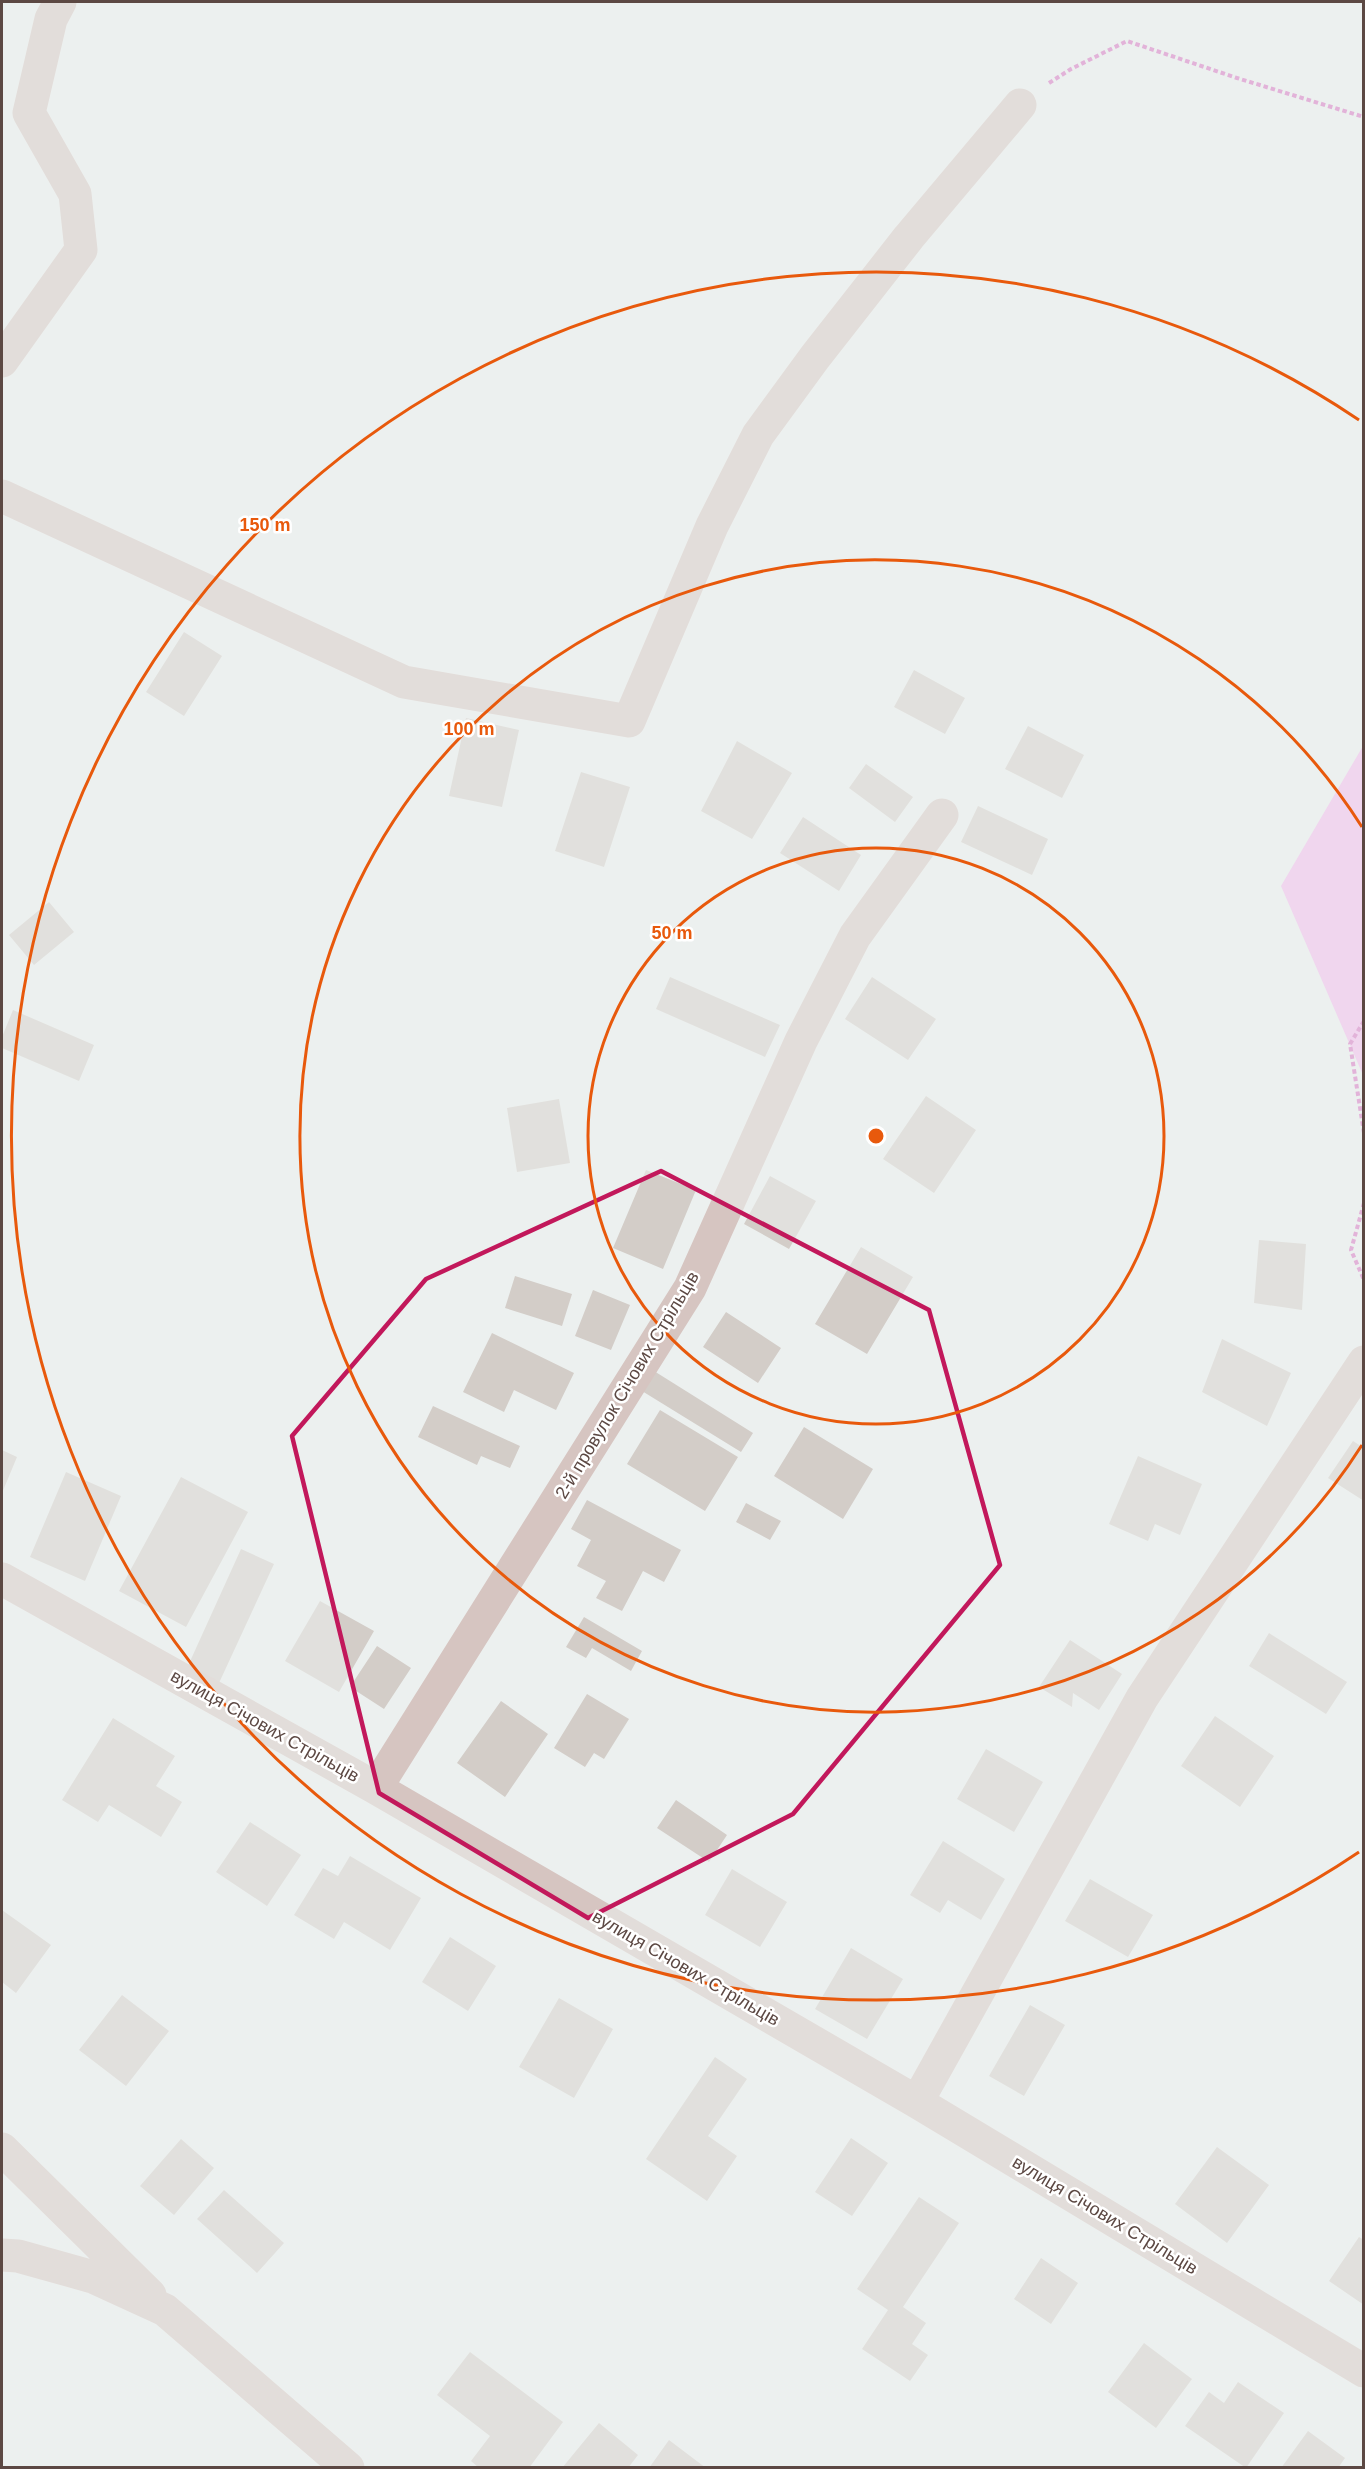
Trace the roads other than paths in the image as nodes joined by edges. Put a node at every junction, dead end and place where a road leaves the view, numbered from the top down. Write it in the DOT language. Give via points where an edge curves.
graph roads {
  1 [pos="60,2"];
  2 [pos="1020,105"];
  3 [pos="2,361"];
  4 [pos="2,496"];
  5 [pos="942,815"];
  6 [pos="1364,1362"];
  7 [pos="2,1579"];
  8 [pos="376,1788"];
  9 [pos="917,2102"];
  10 [pos="2,2149"];
  11 [pos="2,2255"];
  12 [pos="165,2310"];
  13 [pos="1364,2371"];
  14 [pos="348,2468"];
  1 -- 3 [label="street" via="51,19 29,113 75,194 81,250"];
  2 -- 4 [label="street" via="909,237 759,435 712,526 629,721 404,682"];
  5 -- 8 [label="street, 2-й провулок Січових Стрільців" via="855,936 801,1041 690,1287"];
  6 -- 9 [label="street" via="1142,1698"];
  7 -- 8 [label="street, вулиця Січових Стрільців"];
  8 -- 9 [label="street, вулиця Січових Стрільців"];
  9 -- 13 [label="street, вулиця Січових Стрільців"];
  10 -- 12 [label="street"];
  11 -- 12 [label="street" via="93,2277"];
  12 -- 14 [label="street"];
}
